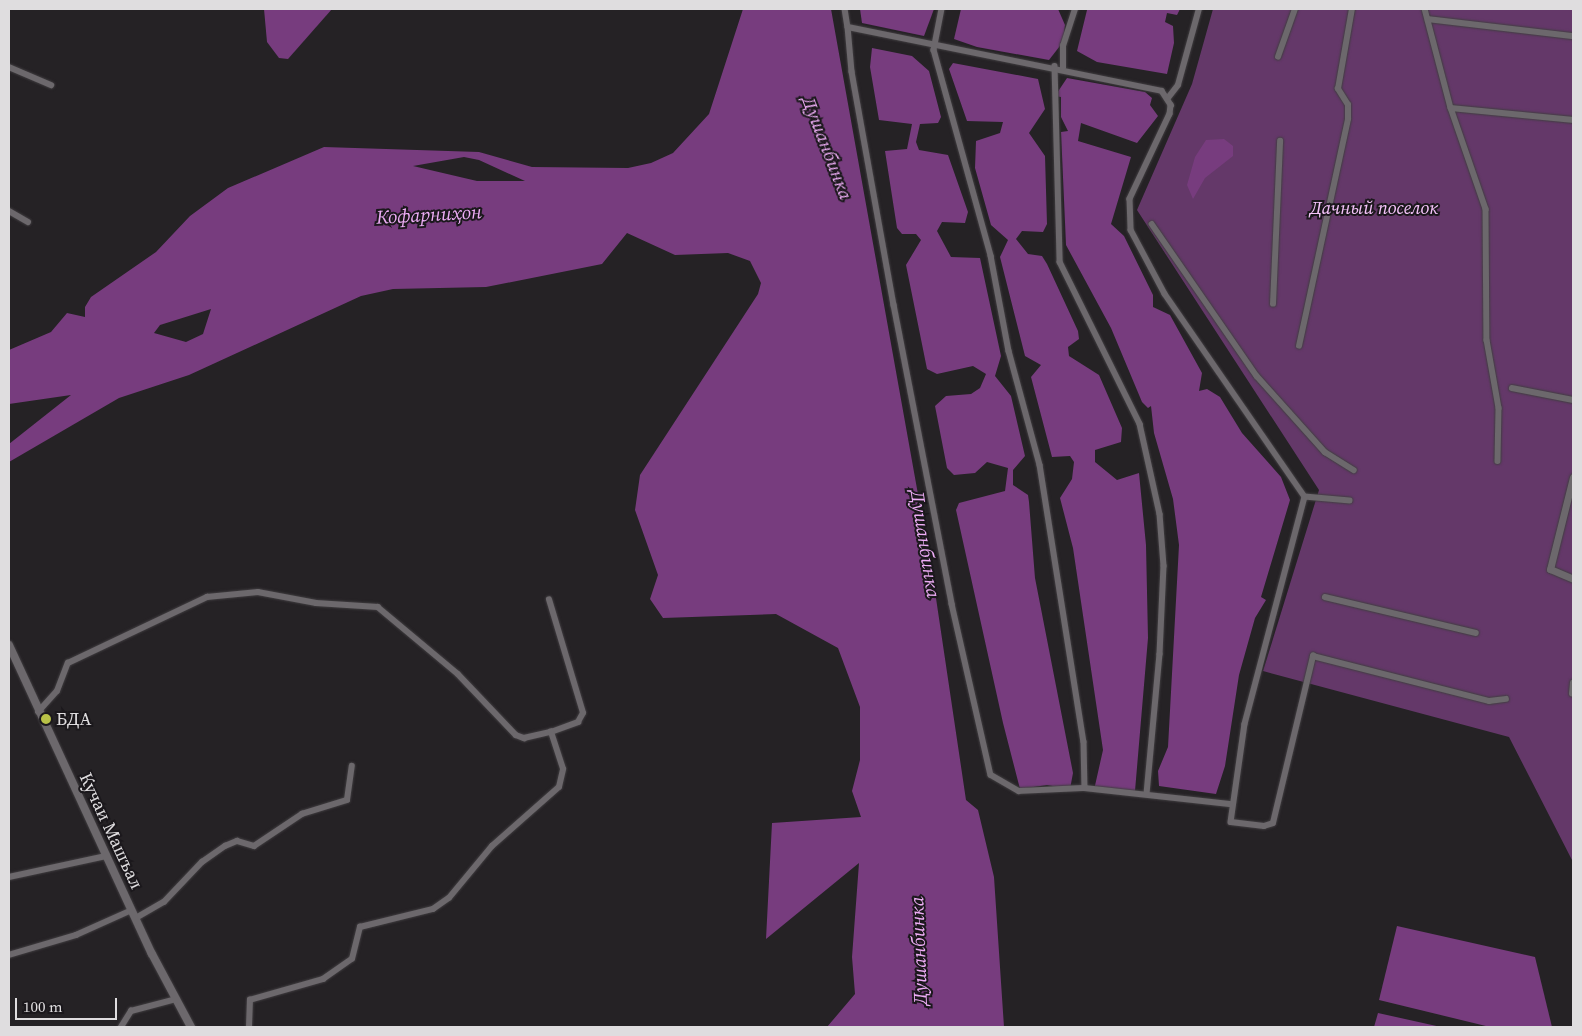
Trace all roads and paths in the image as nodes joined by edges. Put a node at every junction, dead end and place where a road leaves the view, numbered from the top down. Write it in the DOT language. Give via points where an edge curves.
graph roads {
  1 [pos="845,9"];
  2 [pos="942,9"];
  3 [pos="1075,9"];
  4 [pos="1199,9"];
  5 [pos="1295,9"];
  6 [pos="1352,9"];
  7 [pos="1425,9"];
  8 [pos="1428,19"];
  9 [pos="848,27"];
  10 [pos="1573,36"];
  11 [pos="934,43"];
  12 [pos="1278,57"];
  13 [pos="1055,66"];
  14 [pos="9,67"];
  15 [pos="1063,68"];
  16 [pos="51,85"];
  17 [pos="1168,98"];
  18 [pos="1451,108"];
  19 [pos="1573,120"];
  20 [pos="1280,140"];
  21 [pos="9,211"];
  22 [pos="28,222"];
  23 [pos="1152,224"];
  24 [pos="1273,304"];
  25 [pos="1299,346"];
  26 [pos="1512,388"];
  27 [pos="1573,400"];
  28 [pos="1498,461"];
  29 [pos="1354,470"];
  30 [pos="1573,477"];
  31 [pos="1305,497"];
  32 [pos="1350,501"];
  33 [pos="1573,579"];
  34 [pos="1325,597"];
  35 [pos="549,600"];
  36 [pos="1476,634"];
  37 [pos="9,645"];
  38 [pos="1573,683"];
  39 [pos="1572,694"];
  40 [pos="1506,699"];
  41 [pos="38,712"];
  42 [pos="551,732"];
  43 [pos="352,766"];
  44 [pos="1085,788"];
  45 [pos="1147,793"];
  46 [pos="1231,804"];
  47 [pos="106,856"];
  48 [pos="9,877"];
  49 [pos="132,910"];
  50 [pos="136,918"];
  51 [pos="9,955"];
  52 [pos="176,999"];
  53 [pos="121,1027"];
  54 [pos="191,1027"];
  55 [pos="249,1027"];
  1 -- 9 [label="street"];
  2 -- 11 [label="street"];
  3 -- 15 [label="street" via="1063,46"];
  4 -- 17 [label="street" via="1178,85"];
  5 -- 12 [label="street"];
  6 -- 25 [label="street" via="1338,88 1348,105 1348,119"];
  7 -- 8 [label="street"];
  8 -- 10 [label="street"];
  8 -- 18 [label="street"];
  9 -- 11 [label="street"];
  9 -- 44 [label="street" via="852,72 894,305 952,604 991,775 1019,791"];
  11 -- 13 [label="street"];
  11 -- 44 [label="street" via="1040,465 1084,742"];
  13 -- 15 [label="street"];
  13 -- 45 [label="street" via="1060,262 1140,424 1160,514 1164,566 1160,654"];
  14 -- 16 [label="street"];
  15 -- 17 [label="street" via="1153,87"];
  17 -- 31 [label="street" via="1170,114 1137,182 1128,219 1164,294"];
  18 -- 19 [label="street"];
  18 -- 28 [label="street" via="1486,209 1487,340 1499,408"];
  20 -- 24 [label="street"];
  21 -- 22 [label="street"];
  23 -- 29 [label="street" via="1257,376 1325,452"];
  26 -- 27 [label="street"];
  30 -- 33 [label="street" via="1550,568"];
  31 -- 32 [label="street"];
  31 -- 46 [label="street" via="1264,639"];
  34 -- 36 [label="street"];
  35 -- 42 [label="street" via="583,713 578,722"];
  37 -- 41 [label="main road, Кучаи Машъал"];
  38 -- 39 [label="street"];
  40 -- 46 [label="street" via="1489,701 1313,656 1273,823 1264,826 1231,822"];
  41 -- 42 [label="street" via="57,691 68,663 207,597 258,592 316,604 378,606 458,674 516,735 524,738"];
  41 -- 47 [label="main road, Кучаи Машъал"];
  42 -- 55 [label="street" via="563,770 560,787 492,846 449,898 425,912 360,928 352,959 323,979 250,1000"];
  43 -- 50 [label="street" via="347,800 302,814 254,846 232,842 202,862 164,902"];
  44 -- 45 [label="street"];
  45 -- 46 [label="street"];
  47 -- 48 [label="street"];
  47 -- 49 [label="main road, Кучаи Машъал"];
  49 -- 50 [label="main road, Кучаи Машъал"];
  49 -- 51 [label="street" via="76,935"];
  50 -- 52 [label="main road, Кучаи Машъал"];
  52 -- 53 [label="street" via="131,1011"];
  52 -- 54 [label="main road, Кучаи Машъал"];
}
